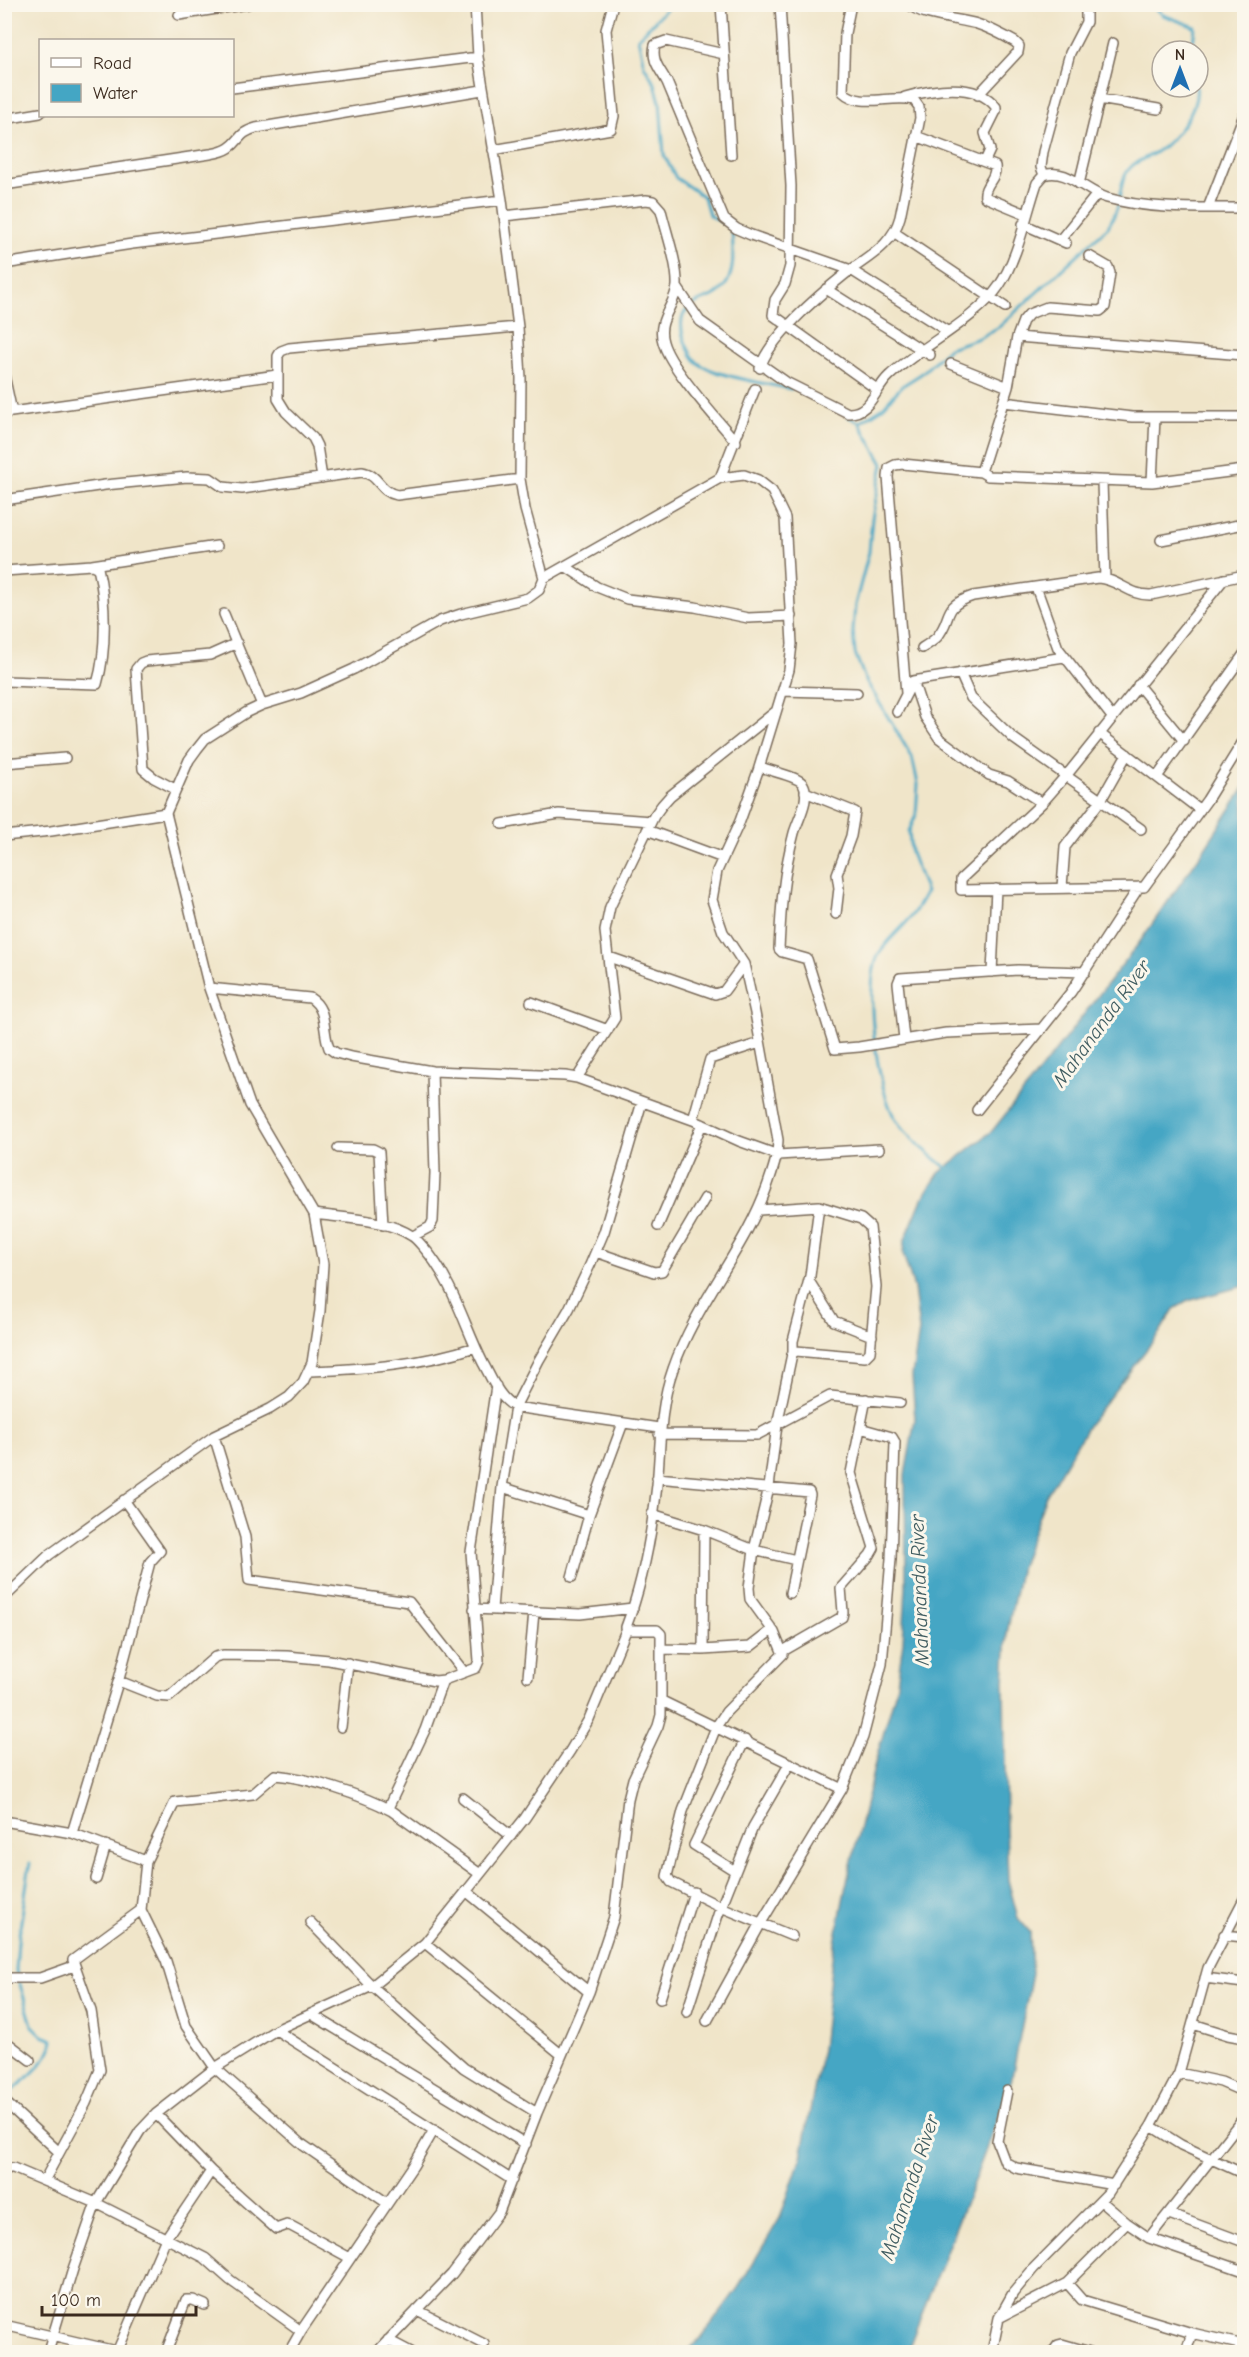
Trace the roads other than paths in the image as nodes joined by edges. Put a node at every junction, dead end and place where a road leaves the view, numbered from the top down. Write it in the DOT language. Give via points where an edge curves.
graph roads {
  1 [pos="248,4"];
  2 [pos="475,4"];
  3 [pos="613,4"];
  4 [pos="721,4"];
  5 [pos="780,4"];
  6 [pos="850,4"];
  7 [pos="909,4"];
  8 [pos="1086,4"];
  9 [pos="179,15"];
  10 [pos="1113,43"];
  11 [pos="724,54"];
  12 [pos="478,57"];
  13 [pos="234,87"];
  14 [pos="482,90"];
  15 [pos="978,95"];
  16 [pos="903,97"];
  17 [pos="1099,99"];
  18 [pos="1158,109"];
  19 [pos="39,113"];
  20 [pos="1245,115"];
  21 [pos="4,119"];
  22 [pos="1241,133"];
  23 [pos="916,136"];
  24 [pos="493,150"];
  25 [pos="731,155"];
  26 [pos="985,162"];
  27 [pos="1044,175"];
  28 [pos="1079,184"];
  29 [pos="4,185"];
  30 [pos="1101,196"];
  31 [pos="502,200"];
  32 [pos="1208,208"];
  33 [pos="1245,208"];
  34 [pos="504,216"];
  35 [pos="1025,219"];
  36 [pos="896,233"];
  37 [pos="790,249"];
  38 [pos="1089,256"];
  39 [pos="4,264"];
  40 [pos="851,270"];
  41 [pos="677,287"];
  42 [pos="826,289"];
  43 [pos="990,298"];
  44 [pos="1005,307"];
  45 [pos="518,327"];
  46 [pos="788,327"];
  47 [pos="947,331"];
  48 [pos="1017,337"];
  49 [pos="926,352"];
  50 [pos="1245,355"];
  51 [pos="951,364"];
  52 [pos="761,366"];
  53 [pos="4,375"];
  54 [pos="277,375"];
  55 [pos="1008,387"];
  56 [pos="755,389"];
  57 [pos="878,390"];
  58 [pos="1003,402"];
  59 [pos="8,412"];
  60 [pos="1155,417"];
  61 [pos="1245,417"];
  62 [pos="735,442"];
  63 [pos="1245,470"];
  64 [pos="981,472"];
  65 [pos="321,478"];
  66 [pos="720,478"];
  67 [pos="520,479"];
  68 [pos="1102,481"];
  69 [pos="1152,482"];
  70 [pos="4,500"];
  71 [pos="1245,524"];
  72 [pos="1161,540"];
  73 [pos="217,546"];
  74 [pos="92,565"];
  75 [pos="565,566"];
  76 [pos="4,571"];
  77 [pos="1245,575"];
  78 [pos="544,578"];
  79 [pos="1105,579"];
  80 [pos="1224,579"];
  81 [pos="1036,587"];
  82 [pos="224,614"];
  83 [pos="791,616"];
  84 [pos="237,644"];
  85 [pos="922,648"];
  86 [pos="1245,654"];
  87 [pos="1064,657"];
  88 [pos="960,673"];
  89 [pos="4,681"];
  90 [pos="913,681"];
  91 [pos="1138,685"];
  92 [pos="783,691"];
  93 [pos="857,693"];
  94 [pos="906,693"];
  95 [pos="262,705"];
  96 [pos="775,712"];
  97 [pos="897,712"];
  98 [pos="1112,717"];
  99 [pos="1099,733"];
  100 [pos="1245,740"];
  101 [pos="1184,741"];
  102 [pos="1127,754"];
  103 [pos="66,758"];
  104 [pos="4,763"];
  105 [pos="760,767"];
  106 [pos="1066,775"];
  107 [pos="1157,777"];
  108 [pos="176,789"];
  109 [pos="805,792"];
  110 [pos="1101,800"];
  111 [pos="1042,803"];
  112 [pos="1200,810"];
  113 [pos="166,813"];
  114 [pos="502,824"];
  115 [pos="649,826"];
  116 [pos="1141,829"];
  117 [pos="4,836"];
  118 [pos="723,858"];
  119 [pos="1062,887"];
  120 [pos="1139,887"];
  121 [pos="996,890"];
  122 [pos="836,914"];
  123 [pos="609,957"];
  124 [pos="744,964"];
  125 [pos="992,972"];
  126 [pos="1084,972"];
  127 [pos="209,988"];
  128 [pos="531,1002"];
  129 [pos="1042,1029"];
  130 [pos="608,1030"];
  131 [pos="904,1039"];
  132 [pos="760,1043"];
  133 [pos="432,1071"];
  134 [pos="577,1078"];
  135 [pos="642,1102"];
  136 [pos="977,1110"];
  137 [pos="698,1122"];
  138 [pos="339,1148"];
  139 [pos="879,1149"];
  140 [pos="778,1155"];
  141 [pos="705,1198"];
  142 [pos="819,1206"];
  143 [pos="759,1210"];
  144 [pos="314,1214"];
  145 [pos="383,1225"];
  146 [pos="658,1226"];
  147 [pos="413,1236"];
  148 [pos="596,1252"];
  149 [pos="809,1281"];
  150 [pos="872,1336"];
  151 [pos="475,1347"];
  152 [pos="793,1352"];
  153 [pos="310,1371"];
  154 [pos="496,1386"];
  155 [pos="866,1399"];
  156 [pos="900,1403"];
  157 [pos="515,1407"];
  158 [pos="623,1423"];
  159 [pos="777,1425"];
  160 [pos="860,1428"];
  161 [pos="659,1431"];
  162 [pos="214,1436"];
  163 [pos="657,1478"];
  164 [pos="502,1487"];
  165 [pos="769,1487"];
  166 [pos="124,1500"];
  167 [pos="652,1514"];
  168 [pos="589,1515"];
  169 [pos="704,1530"];
  170 [pos="754,1550"];
  171 [pos="796,1560"];
  172 [pos="572,1577"];
  173 [pos="790,1593"];
  174 [pos="4,1598"];
  175 [pos="633,1608"];
  176 [pos="474,1609"];
  177 [pos="492,1609"];
  178 [pos="534,1612"];
  179 [pos="627,1628"];
  180 [pos="772,1630"];
  181 [pos="662,1649"];
  182 [pos="703,1650"];
  183 [pos="783,1651"];
  184 [pos="348,1663"];
  185 [pos="464,1672"];
  186 [pos="528,1677"];
  187 [pos="443,1680"];
  188 [pos="119,1681"];
  189 [pos="662,1701"];
  190 [pos="716,1727"];
  191 [pos="341,1728"];
  192 [pos="745,1740"];
  193 [pos="790,1763"];
  194 [pos="842,1789"];
  195 [pos="463,1798"];
  196 [pos="388,1808"];
  197 [pos="4,1821"];
  198 [pos="72,1833"];
  199 [pos="511,1836"];
  200 [pos="106,1845"];
  201 [pos="146,1861"];
  202 [pos="735,1871"];
  203 [pos="480,1874"];
  204 [pos="96,1879"];
  205 [pos="466,1891"];
  206 [pos="694,1892"];
  207 [pos="1245,1899"];
  208 [pos="721,1906"];
  209 [pos="141,1910"];
  210 [pos="310,1922"];
  211 [pos="761,1923"];
  212 [pos="1224,1935"];
  213 [pos="792,1936"];
  214 [pos="1245,1937"];
  215 [pos="426,1943"];
  216 [pos="74,1966"];
  217 [pos="4,1978"];
  218 [pos="1205,1978"];
  219 [pos="1245,1983"];
  220 [pos="372,1986"];
  221 [pos="589,1992"];
  222 [pos="660,1999"];
  223 [pos="687,2012"];
  224 [pos="311,2014"];
  225 [pos="707,2021"];
  226 [pos="1193,2024"];
  227 [pos="276,2030"];
  228 [pos="1245,2038"];
  229 [pos="4,2040"];
  230 [pos="562,2055"];
  231 [pos="30,2060"];
  232 [pos="215,2068"];
  233 [pos="1179,2073"];
  234 [pos="1007,2091"];
  235 [pos="1245,2092"];
  236 [pos="5,2101"];
  237 [pos="537,2113"];
  238 [pos="156,2114"];
  239 [pos="1245,2117"];
  240 [pos="1151,2126"];
  241 [pos="434,2130"];
  242 [pos="526,2144"];
  243 [pos="59,2152"];
  244 [pos="1211,2160"];
  245 [pos="4,2171"];
  246 [pos="211,2171"];
  247 [pos="1245,2174"];
  248 [pos="512,2180"];
  249 [pos="44,2181"];
  250 [pos="1114,2184"];
  251 [pos="1101,2201"];
  252 [pos="96,2203"];
  253 [pos="387,2203"];
  254 [pos="1169,2214"];
  255 [pos="1127,2223"];
  256 [pos="166,2238"];
  257 [pos="1149,2238"];
  258 [pos="1245,2242"];
  259 [pos="350,2258"];
  260 [pos="1245,2271"];
  261 [pos="1067,2283"];
  262 [pos="205,2305"];
  263 [pos="417,2310"];
  264 [pos="999,2318"];
  265 [pos="4,2325"];
  266 [pos="301,2331"];
  267 [pos="1192,2334"];
  268 [pos="53,2338"];
  269 [pos="388,2340"];
  270 [pos="484,2344"];
  271 [pos="1245,2345"];
  272 [pos="48,2352"];
  273 [pos="118,2352"];
  274 [pos="166,2352"];
  275 [pos="289,2352"];
  276 [pos="377,2352"];
  277 [pos="411,2352"];
  278 [pos="992,2352"];
  279 [pos="1053,2352"];
  280 [pos="1090,2352"];
  281 [pos="1186,2352"];
  1 -- 9 [label="street"];
  2 -- 12 [label="street"];
  3 -- 24 [label="street" via="606,30 614,116 611,129"];
  4 -- 11 [label="street"];
  5 -- 37 [label="street" via="791,186"];
  6 -- 16 [label="street" via="843,92 849,98 862,100"];
  7 -- 15 [label="street" via="912,8 978,24 1016,42 1018,51"];
  8 -- 27 [label="street" via="1086,22 1070,53 1043,152"];
  10 -- 17 [label="street"];
  11 -- 25 [label="street"];
  11 -- 37 [label="street" via="666,41 655,45 654,57 724,219 744,232"];
  12 -- 13 [label="street"];
  12 -- 14 [label="street"];
  14 -- 24 [label="street"];
  14 -- 29 [label="street" via="246,131 231,147 216,153"];
  15 -- 16 [label="street" via="938,89"];
  15 -- 26 [label="street" via="996,107 985,133 990,150"];
  16 -- 23 [label="street" via="914,100 919,107"];
  17 -- 18 [label="street"];
  17 -- 28 [label="street"];
  19 -- 21 [label="street"];
  20 -- 22 [label="street"];
  22 -- 32 [label="street"];
  23 -- 26 [label="street"];
  23 -- 36 [label="street"];
  24 -- 31 [label="street"];
  26 -- 35 [label="street" via="996,170 985,197"];
  27 -- 28 [label="street" via="1059,174"];
  27 -- 35 [label="street" via="1037,183"];
  28 -- 30 [label="street"];
  30 -- 32 [label="street"];
  30 -- 35 [label="street" via="1063,242"];
  31 -- 34 [label="street"];
  31 -- 39 [label="street"];
  32 -- 33 [label="street"];
  34 -- 41 [label="street" via="653,201 661,210"];
  34 -- 45 [label="street"];
  35 -- 43 [label="street" via="1007,273"];
  36 -- 40 [label="street"];
  36 -- 43 [label="street"];
  37 -- 40 [label="street"];
  37 -- 46 [label="street" via="789,276 772,308 773,315"];
  38 -- 48 [label="street" via="1108,267 1110,273 1105,306 1100,311 1047,306 1021,320"];
  40 -- 42 [label="street"];
  40 -- 47 [label="street"];
  41 -- 52 [label="street" via="694,315"];
  41 -- 62 [label="street" via="664,317 662,342 674,365"];
  42 -- 46 [label="street"];
  42 -- 49 [label="street"];
  43 -- 44 [label="street"];
  43 -- 47 [label="street"];
  45 -- 54 [label="street" via="289,348 278,356"];
  45 -- 67 [label="street"];
  46 -- 52 [label="street"];
  46 -- 57 [label="street"];
  47 -- 49 [label="street"];
  48 -- 50 [label="street"];
  48 -- 55 [label="street"];
  49 -- 57 [label="street" via="889,376"];
  51 -- 55 [label="street"];
  52 -- 57 [label="street" via="848,413 865,408"];
  53 -- 59 [label="street"];
  54 -- 59 [label="street"];
  54 -- 65 [label="street" via="278,399 317,446"];
  55 -- 58 [label="street"];
  56 -- 62 [label="street"];
  58 -- 60 [label="street" via="1104,415"];
  58 -- 64 [label="street"];
  60 -- 61 [label="street"];
  60 -- 69 [label="street"];
  62 -- 66 [label="street"];
  63 -- 69 [label="street"];
  64 -- 68 [label="street" via="988,476"];
  64 -- 94 [label="street" via="903,464 889,468"];
  65 -- 67 [label="street" via="370,473 382,489 397,495"];
  65 -- 70 [label="street" via="242,489 223,487 210,478 187,477"];
  66 -- 75 [label="street"];
  66 -- 83 [label="street" via="744,475 758,480 779,503 785,518"];
  67 -- 78 [label="street"];
  68 -- 69 [label="street"];
  68 -- 79 [label="street"];
  71 -- 72 [label="street"];
  73 -- 74 [label="street"];
  74 -- 76 [label="street"];
  74 -- 89 [label="street" via="98,567 100,576 104,620 97,684"];
  75 -- 78 [label="street"];
  75 -- 83 [label="street" via="597,587 627,599 748,618"];
  77 -- 80 [label="street"];
  78 -- 95 [label="street" via="539,590 528,598 440,621 343,674"];
  79 -- 80 [label="street" via="1141,595"];
  79 -- 81 [label="street"];
  80 -- 91 [label="street"];
  81 -- 85 [label="street" via="961,600 950,609 938,636"];
  81 -- 87 [label="street"];
  82 -- 84 [label="street"];
  83 -- 92 [label="street" via="791,658"];
  84 -- 95 [label="street"];
  84 -- 108 [label="street" via="210,655 146,661 136,669 143,769"];
  86 -- 101 [label="street"];
  87 -- 88 [label="street"];
  87 -- 98 [label="street"];
  88 -- 90 [label="street"];
  88 -- 106 [label="street" via="974,700 1013,738"];
  90 -- 94 [label="street"];
  90 -- 111 [label="street" via="925,717 939,738 989,775 1008,781"];
  91 -- 98 [label="street"];
  91 -- 101 [label="street"];
  92 -- 93 [label="street"];
  92 -- 96 [label="street"];
  94 -- 97 [label="street"];
  95 -- 108 [label="street" via="205,739 189,760"];
  96 -- 105 [label="street"];
  96 -- 115 [label="street" via="670,796"];
  98 -- 99 [label="street"];
  99 -- 102 [label="street"];
  99 -- 106 [label="street"];
  100 -- 112 [label="street"];
  101 -- 107 [label="street"];
  102 -- 107 [label="street"];
  102 -- 110 [label="street"];
  103 -- 104 [label="street"];
  105 -- 109 [label="street" via="801,781"];
  105 -- 118 [label="street"];
  106 -- 110 [label="street"];
  106 -- 111 [label="street"];
  107 -- 112 [label="street"];
  108 -- 113 [label="street"];
  109 -- 122 [label="street" via="855,812 837,874 840,888"];
  109 -- 131 [label="street" via="783,884 780,949 807,959 835,1049"];
  110 -- 116 [label="street"];
  110 -- 119 [label="street" via="1065,847"];
  111 -- 121 [label="street" via="961,880 963,891"];
  112 -- 120 [label="street" via="1146,886"];
  113 -- 117 [label="street"];
  113 -- 127 [label="street"];
  114 -- 115 [label="street" via="559,814"];
  115 -- 118 [label="street"];
  115 -- 123 [label="street" via="610,906 605,931"];
  118 -- 124 [label="street" via="712,900 723,932"];
  119 -- 120 [label="street"];
  119 -- 121 [label="street"];
  120 -- 126 [label="street"];
  121 -- 125 [label="street"];
  123 -- 124 [label="street" via="715,994 724,991"];
  123 -- 130 [label="street" via="616,1010"];
  124 -- 132 [label="street"];
  125 -- 126 [label="street"];
  125 -- 131 [label="street" via="899,979"];
  126 -- 129 [label="street"];
  127 -- 133 [label="street" via="310,998 322,1012 331,1050"];
  127 -- 144 [label="street" via="250,1105"];
  128 -- 130 [label="street"];
  129 -- 131 [label="street"];
  129 -- 136 [label="street"];
  130 -- 134 [label="street"];
  132 -- 137 [label="street" via="710,1059"];
  132 -- 140 [label="street"];
  133 -- 134 [label="street"];
  133 -- 147 [label="street" via="433,1221"];
  134 -- 135 [label="street"];
  135 -- 137 [label="street"];
  135 -- 148 [label="street"];
  137 -- 140 [label="street"];
  137 -- 146 [label="street"];
  138 -- 145 [label="street" via="379,1152"];
  139 -- 140 [label="street"];
  140 -- 143 [label="street"];
  141 -- 148 [label="street" via="662,1271 654,1272"];
  142 -- 143 [label="street"];
  142 -- 149 [label="street"];
  142 -- 150 [label="street" via="861,1219 870,1227 876,1287"];
  143 -- 161 [label="street" via="682,1344 667,1388"];
  144 -- 145 [label="street"];
  144 -- 153 [label="street" via="323,1264"];
  145 -- 147 [label="street"];
  147 -- 151 [label="street" via="449,1284"];
  148 -- 157 [label="street"];
  149 -- 150 [label="street" via="834,1321"];
  149 -- 152 [label="street"];
  150 -- 152 [label="street" via="866,1356"];
  151 -- 153 [label="street" via="446,1357 367,1369"];
  151 -- 154 [label="street"];
  152 -- 159 [label="street"];
  153 -- 162 [label="street" via="289,1397"];
  154 -- 157 [label="street"];
  154 -- 176 [label="street" via="471,1552"];
  155 -- 156 [label="street"];
  155 -- 159 [label="street" via="830,1396"];
  155 -- 160 [label="street"];
  157 -- 158 [label="street"];
  157 -- 164 [label="street"];
  158 -- 161 [label="street"];
  158 -- 168 [label="street"];
  159 -- 161 [label="street" via="754,1436"];
  159 -- 165 [label="street"];
  160 -- 183 [label="street" via="851,1473 874,1548 841,1588 842,1617"];
  160 -- 194 [label="street" via="892,1437 896,1442 891,1559 882,1664 863,1737"];
  161 -- 163 [label="street"];
  162 -- 166 [label="street"];
  162 -- 185 [label="street" via="245,1538 249,1580 407,1601"];
  163 -- 165 [label="street"];
  163 -- 167 [label="street"];
  164 -- 168 [label="street"];
  164 -- 177 [label="street"];
  165 -- 170 [label="street"];
  165 -- 171 [label="street" via="810,1493"];
  166 -- 174 [label="street" via="48,1555"];
  166 -- 188 [label="street" via="160,1551 150,1562"];
  167 -- 169 [label="street"];
  167 -- 175 [label="street"];
  168 -- 172 [label="street"];
  169 -- 170 [label="street"];
  169 -- 182 [label="street"];
  170 -- 171 [label="street"];
  170 -- 180 [label="street" via="749,1594"];
  171 -- 173 [label="street"];
  175 -- 178 [label="street" via="580,1614"];
  175 -- 179 [label="street"];
  176 -- 177 [label="street"];
  176 -- 185 [label="street" via="478,1661 476,1668"];
  177 -- 178 [label="street"];
  178 -- 186 [label="street"];
  179 -- 181 [label="street" via="657,1630 662,1634"];
  179 -- 199 [label="street" via="590,1719"];
  180 -- 182 [label="street" via="750,1647"];
  180 -- 183 [label="street"];
  181 -- 182 [label="street"];
  181 -- 189 [label="street"];
  183 -- 190 [label="street"];
  184 -- 187 [label="street"];
  184 -- 188 [label="street" via="287,1656 219,1655 165,1697"];
  184 -- 191 [label="street"];
  185 -- 187 [label="street"];
  187 -- 196 [label="street" via="425,1730"];
  188 -- 198 [label="street"];
  189 -- 190 [label="street"];
  189 -- 221 [label="street" via="658,1726 641,1759 628,1799 614,1917"];
  190 -- 192 [label="street"];
  190 -- 206 [label="street" via="683,1811 668,1876 671,1882"];
  192 -- 193 [label="street"];
  192 -- 202 [label="street" via="694,1845"];
  193 -- 194 [label="street"];
  193 -- 202 [label="street" via="753,1827"];
  194 -- 211 [label="street"];
  195 -- 199 [label="street"];
  196 -- 201 [label="street" via="363,1797 275,1775 253,1794 175,1802"];
  196 -- 203 [label="street"];
  197 -- 198 [label="street"];
  198 -- 200 [label="street"];
  199 -- 203 [label="street"];
  200 -- 201 [label="street"];
  200 -- 204 [label="street"];
  201 -- 209 [label="street"];
  202 -- 208 [label="street"];
  203 -- 205 [label="street"];
  205 -- 215 [label="street"];
  205 -- 221 [label="street"];
  206 -- 208 [label="street"];
  206 -- 222 [label="street"];
  207 -- 212 [label="street"];
  208 -- 211 [label="street"];
  208 -- 223 [label="street"];
  209 -- 216 [label="street" via="74,1958"];
  209 -- 232 [label="street" via="166,1961 186,2026"];
  210 -- 220 [label="street"];
  211 -- 213 [label="street"];
  211 -- 225 [label="street"];
  212 -- 214 [label="street"];
  212 -- 218 [label="street"];
  215 -- 220 [label="street"];
  215 -- 230 [label="street"];
  216 -- 217 [label="street" via="40,1978"];
  216 -- 243 [label="street" via="91,2011 100,2067 86,2103"];
  218 -- 219 [label="street"];
  218 -- 226 [label="street"];
  220 -- 224 [label="street"];
  220 -- 237 [label="street" via="464,2068"];
  221 -- 230 [label="street"];
  224 -- 227 [label="street"];
  224 -- 242 [label="street"];
  226 -- 228 [label="street"];
  226 -- 233 [label="street"];
  227 -- 232 [label="street"];
  227 -- 241 [label="street"];
  229 -- 231 [label="street"];
  230 -- 237 [label="street"];
  232 -- 238 [label="street"];
  232 -- 253 [label="street" via="303,2145"];
  233 -- 235 [label="street"];
  233 -- 240 [label="street"];
  234 -- 250 [label="street" via="997,2141 1005,2162 1016,2168"];
  236 -- 243 [label="street"];
  237 -- 242 [label="street"];
  238 -- 246 [label="street"];
  238 -- 252 [label="street" via="140,2131"];
  239 -- 244 [label="street"];
  240 -- 244 [label="street"];
  240 -- 250 [label="street"];
  241 -- 248 [label="street"];
  241 -- 253 [label="street"];
  242 -- 248 [label="street"];
  243 -- 249 [label="street"];
  244 -- 247 [label="street"];
  244 -- 254 [label="street"];
  245 -- 249 [label="street" via="14,2168"];
  246 -- 256 [label="street"];
  246 -- 259 [label="street" via="276,2229 291,2226"];
  248 -- 263 [label="street" via="495,2220"];
  249 -- 252 [label="street"];
  250 -- 251 [label="street"];
  251 -- 255 [label="street"];
  251 -- 264 [label="street" via="1034,2268"];
  252 -- 256 [label="street"];
  252 -- 268 [label="street"];
  253 -- 259 [label="street"];
  254 -- 257 [label="street"];
  254 -- 258 [label="street"];
  255 -- 257 [label="street"];
  255 -- 261 [label="street"];
  256 -- 266 [label="street" via="211,2261 230,2280"];
  256 -- 273 [label="street"];
  257 -- 260 [label="street"];
  259 -- 266 [label="street"];
  261 -- 264 [label="street"];
  261 -- 267 [label="street" via="1082,2300"];
  262 -- 274 [label="street" via="186,2300"];
  263 -- 269 [label="street"];
  263 -- 270 [label="street"];
  264 -- 278 [label="street"];
  265 -- 268 [label="street"];
  266 -- 275 [label="street"];
  267 -- 271 [label="street"];
  267 -- 281 [label="street"];
  268 -- 272 [label="street"];
  268 -- 273 [label="street"];
  269 -- 276 [label="street"];
  269 -- 277 [label="street"];
  279 -- 280 [label="street" via="1062,2344"];
}
